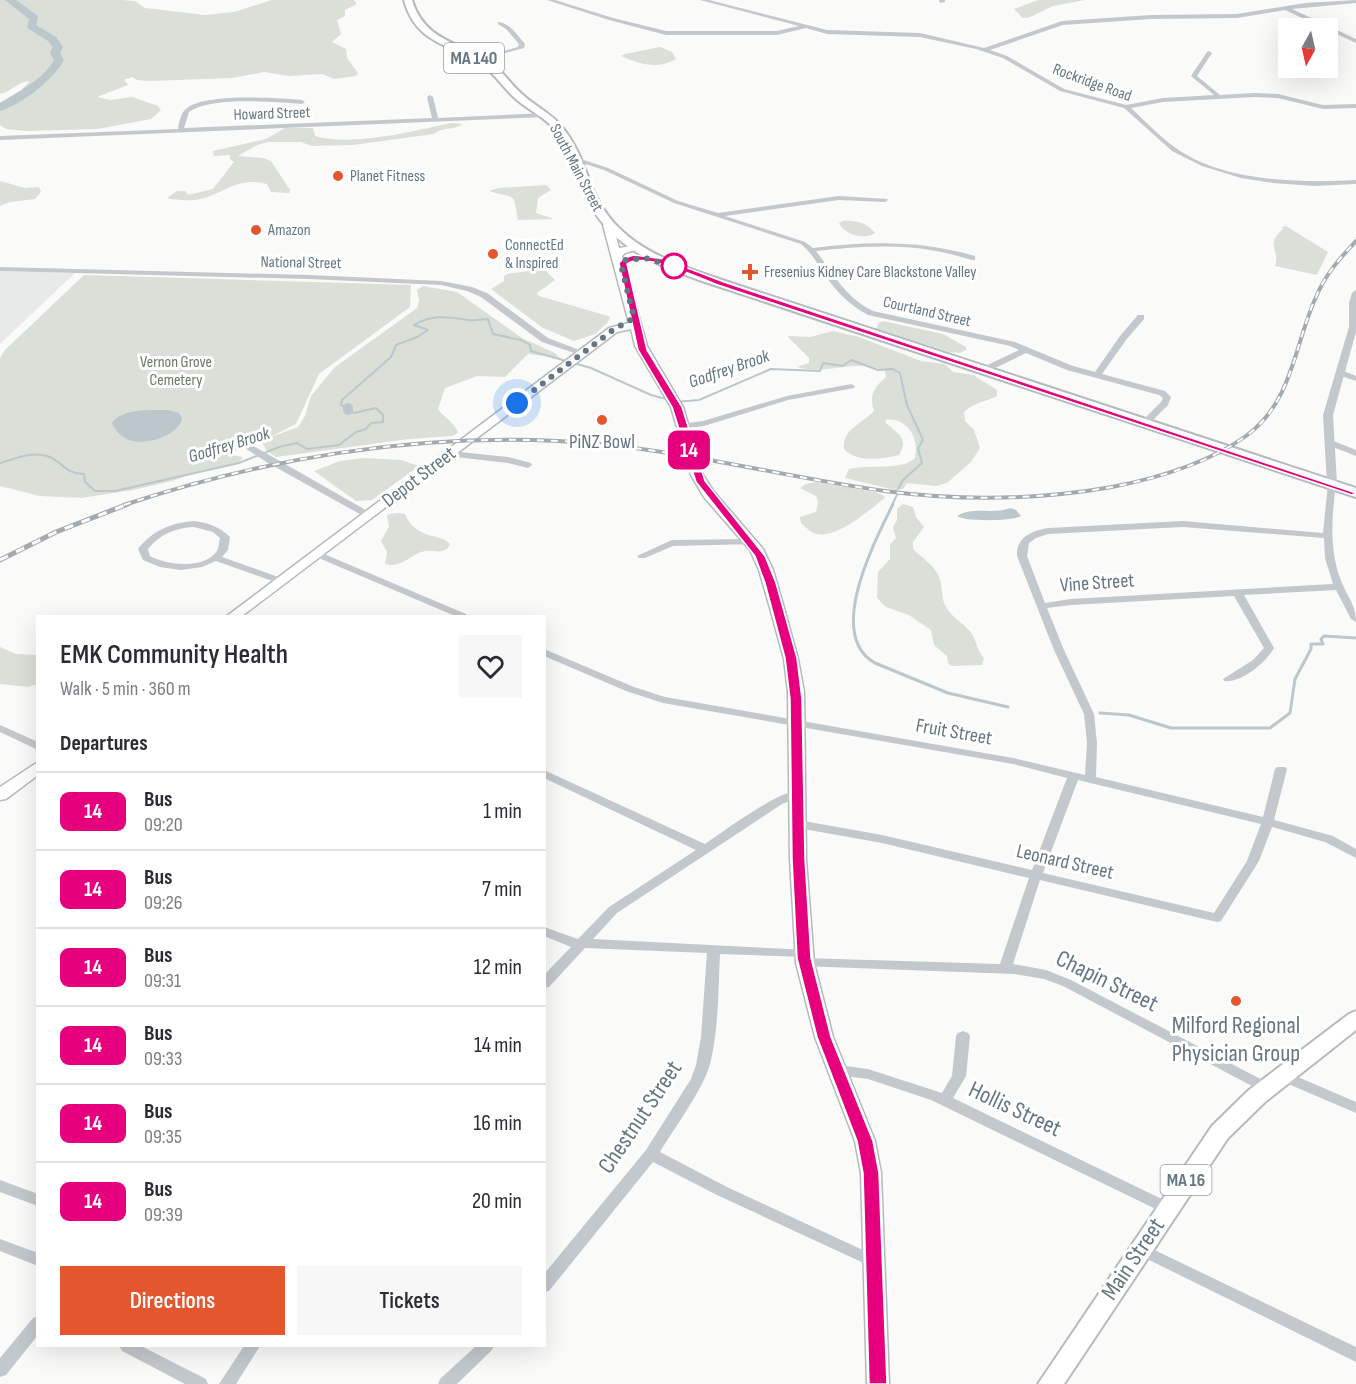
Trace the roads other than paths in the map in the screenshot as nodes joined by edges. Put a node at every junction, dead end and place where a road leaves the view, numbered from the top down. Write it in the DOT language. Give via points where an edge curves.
graph roads {
  1 [pos="408,0"];
  2 [pos="550,0"];
  3 [pos="703,0"];
  4 [pos="1356,1"];
  5 [pos="1286,8"];
  6 [pos="500,23"];
  7 [pos="804,26"];
  8 [pos="1356,42"];
  9 [pos="985,50"];
  10 [pos="1209,53"];
  11 [pos="478,60"];
  12 [pos="1219,97"];
  13 [pos="430,98"];
  14 [pos="302,102"];
  15 [pos="1356,106"];
  16 [pos="1126,107"];
  17 [pos="546,115"];
  18 [pos="435,120"];
  19 [pos="180,131"];
  20 [pos="0,138"];
  21 [pos="575,159"];
  22 [pos="1356,182"];
  23 [pos="885,200"];
  24 [pos="716,214"];
  25 [pos="608,225"];
  26 [pos="637,248"];
  27 [pos="811,250"];
  28 [pos="972,258"];
  29 [pos="662,261"];
  30 [pos="622,262"];
  31 [pos="0,269"];
  32 [pos="1356,292"];
  33 [pos="1141,317"];
  34 [pos="636,325"];
  35 [pos="605,337"];
  36 [pos="1027,349"];
  37 [pos="575,359"];
  38 [pos="984,370"];
  39 [pos="1341,373"];
  40 [pos="1097,375"];
  41 [pos="1356,379"];
  42 [pos="851,386"];
  43 [pos="1145,423"];
  44 [pos="683,426"];
  45 [pos="243,443"];
  46 [pos="1331,443"];
  47 [pos="1356,453"];
  48 [pos="450,454"];
  49 [pos="528,465"];
  50 [pos="1332,484"];
  51 [pos="1356,493"];
  52 [pos="368,515"];
  53 [pos="1329,536"];
  54 [pos="751,542"];
  55 [pos="317,554"];
  56 [pos="642,556"];
  57 [pos="216,558"];
  58 [pos="281,580"];
  59 [pos="1339,587"];
  60 [pos="1237,592"];
  61 [pos="1042,606"];
  62 [pos="235,615"];
  63 [pos="460,615"];
  64 [pos="1355,616"];
  65 [pos="546,653"];
  66 [pos="1228,679"];
  67 [pos="796,722"];
  68 [pos="0,728"];
  69 [pos="36,746"];
  70 [pos="36,768"];
  71 [pos="1281,769"];
  72 [pos="546,774"];
  73 [pos="1074,776"];
  74 [pos="1090,779"];
  75 [pos="797,794"];
  76 [pos="0,795"];
  77 [pos="1268,822"];
  78 [pos="798,824"];
  79 [pos="705,849"];
  80 [pos="1356,854"];
  81 [pos="1036,874"];
  82 [pos="546,932"];
  83 [pos="580,945"];
  84 [pos="714,949"];
  85 [pos="804,958"];
  86 [pos="1005,969"];
  87 [pos="546,982"];
  88 [pos="1356,1019"];
  89 [pos="963,1036"];
  90 [pos="838,1070"];
  91 [pos="1276,1082"];
  92 [pos="945,1100"];
  93 [pos="1356,1108"];
  94 [pos="651,1154"];
  95 [pos="0,1186"];
  96 [pos="36,1199"];
  97 [pos="1167,1208"];
  98 [pos="0,1245"];
  99 [pos="1140,1249"];
  100 [pos="36,1259"];
  101 [pos="875,1262"];
  102 [pos="546,1284"];
  103 [pos="36,1325"];
  104 [pos="129,1347"];
  105 [pos="251,1347"];
  106 [pos="485,1347"];
  107 [pos="1356,1355"];
  108 [pos="0,1370"];
  109 [pos="200,1384"];
  110 [pos="227,1384"];
  111 [pos="446,1384"];
  112 [pos="878,1384"];
  113 [pos="1050,1384"];
  1 -- 11 [label="main road, South Main Street / MA 140" via="414,16 433,38"];
  2 -- 7 [label="street" via="666,33 777,33"];
  3 -- 7 [label="street, Rockridge Road"];
  4 -- 5 [label="street"];
  5 -- 8 [label="street"];
  5 -- 9 [label="street" via="1237,16 1062,23"];
  6 -- 11 [label="street" via="518,38 521,48"];
  7 -- 9 [label="street, Rockridge Road" via="842,33 920,35"];
  9 -- 16 [label="street, Rockridge Road" via="1062,90"];
  10 -- 12 [label="street" via="1194,76"];
  11 -- 17 [label="main road, South Main Street / MA 140" via="502,76 520,98"];
  12 -- 15 [label="street" via="1267,95 1316,106"];
  12 -- 16 [label="street" via="1151,101"];
  13 -- 18 [label="street"];
  14 -- 19 [label="street" via="241,101 194,106 186,112"];
  16 -- 22 [label="street, Rockridge Road" via="1180,154 1215,169 1283,182"];
  17 -- 18 [label="street, Howard Street"];
  17 -- 21 [label="main road, South Main Street / MA 140"];
  18 -- 19 [label="street, Howard Street"];
  19 -- 20 [label="street, Howard Street"];
  21 -- 24 [label="street, Courtland Street" via="676,202"];
  21 -- 25 [label="main road, South Main Street / MA 140"];
  23 -- 24 [label="street" via="838,198"];
  24 -- 27 [label="street, Courtland Street" via="790,238"];
  25 -- 26 [label="main road, South Main Street / MA 140"];
  25 -- 30 [label="main road"];
  26 -- 29 [label="main road, MA 140"];
  26 -- 30 [label="main road" via="622,250"];
  27 -- 28 [label="street" via="889,243"];
  27 -- 36 [label="street, Courtland Street" via="834,283 862,309 889,319"];
  29 -- 30 [label="main road" via="640,257"];
  29 -- 38 [label="main road, MA 140"];
  30 -- 34 [label="main road"];
  31 -- 37 [label="street, National Street" via="441,283 484,296"];
  32 -- 39 [label="street" via="1353,325"];
  33 -- 40 [label="street"];
  34 -- 35 [label="main road, Depot Street"];
  34 -- 35 [label="main road, Depot Street" via="615,329"];
  34 -- 44 [label="main road" via="643,352 674,402"];
  35 -- 37 [label="main road, Depot Street"];
  36 -- 38 [label="street"];
  36 -- 40 [label="street, Courtland Street"];
  37 -- 48 [label="main road, Depot Street"];
  38 -- 43 [label="main road, MA 140"];
  39 -- 41 [label="street"];
  39 -- 46 [label="street" via="1328,416"];
  40 -- 43 [label="street, Courtland Street" via="1164,394 1166,402"];
  42 -- 44 [label="street" via="787,398"];
  43 -- 50 [label="main road, MA 140"];
  44 -- 54 [label="main road" via="700,482"];
  45 -- 52 [label="street"];
  46 -- 47 [label="street"];
  46 -- 50 [label="street"];
  48 -- 49 [label="street"];
  48 -- 52 [label="main road, Depot Street"];
  50 -- 51 [label="main road, MA 140"];
  50 -- 53 [label="street"];
  52 -- 55 [label="main road, Depot Street"];
  53 -- 59 [label="street" via="1330,559"];
  53 -- 61 [label="street" via="1177,524 1035,534 1026,540 1022,554"];
  54 -- 56 [label="street" via="672,543"];
  54 -- 67 [label="main road" via="766,570 790,653"];
  55 -- 58 [label="main road, Depot Street"];
  55 -- 63 [label="street"];
  57 -- 57 [label="street" via="225,537 214,528 201,526 168,528 151,538 143,549 146,558 169,567 194,567"];
  57 -- 58 [label="street"];
  58 -- 62 [label="main road, Depot Street"];
  59 -- 60 [label="street, Vine Street"];
  59 -- 64 [label="street"];
  60 -- 61 [label="street, Vine Street"];
  60 -- 66 [label="street" via="1269,648 1250,667"];
  61 -- 74 [label="street, Vine Street" via="1090,718"];
  65 -- 67 [label="street, Fruit Street" via="658,698"];
  67 -- 73 [label="street, Fruit Street"];
  67 -- 75 [label="main road"];
  68 -- 69 [label="street"];
  70 -- 76 [label="main road"];
  71 -- 77 [label="street"];
  72 -- 79 [label="street"];
  73 -- 74 [label="street, Fruit Street"];
  73 -- 81 [label="street"];
  74 -- 77 [label="street, Fruit Street"];
  75 -- 78 [label="main road"];
  75 -- 79 [label="street" via="781,799"];
  77 -- 80 [label="street, Fruit Street" via="1323,837"];
  77 -- 81 [label="street, Leonard Street" via="1250,868 1217,918"];
  78 -- 81 [label="street, Leonard Street"];
  78 -- 85 [label="main road"];
  79 -- 83 [label="street" via="613,910"];
  81 -- 86 [label="street"];
  82 -- 83 [label="street"];
  83 -- 84 [label="street, Chapin Street"];
  83 -- 87 [label="street"];
  84 -- 85 [label="street, Chapin Street"];
  84 -- 94 [label="street, Chestnut Street" via="703,1065"];
  85 -- 86 [label="street, Chapin Street"];
  85 -- 90 [label="main road" via="824,1037"];
  86 -- 91 [label="street, Chapin Street" via="1062,980"];
  88 -- 91 [label="main road, Main Street / MA 16"];
  89 -- 92 [label="street" via="959,1076"];
  90 -- 92 [label="street, Hollis Street" via="898,1082"];
  90 -- 101 [label="main road" via="865,1141 871,1173"];
  91 -- 93 [label="street, Chapin Street"];
  91 -- 97 [label="main road, Main Street / MA 16" via="1220,1132"];
  92 -- 97 [label="street, Hollis Street"];
  94 -- 101 [label="street"];
  94 -- 102 [label="street, Chestnut Street"];
  95 -- 96 [label="street"];
  97 -- 99 [label="main road, Main Street / MA 16"];
  98 -- 100 [label="street"];
  99 -- 107 [label="street"];
  99 -- 113 [label="main road, Main Street / MA 16"];
  101 -- 112 [label="main road"];
  103 -- 108 [label="street"];
  104 -- 109 [label="street"];
  105 -- 110 [label="street"];
  106 -- 111 [label="street"];
}
